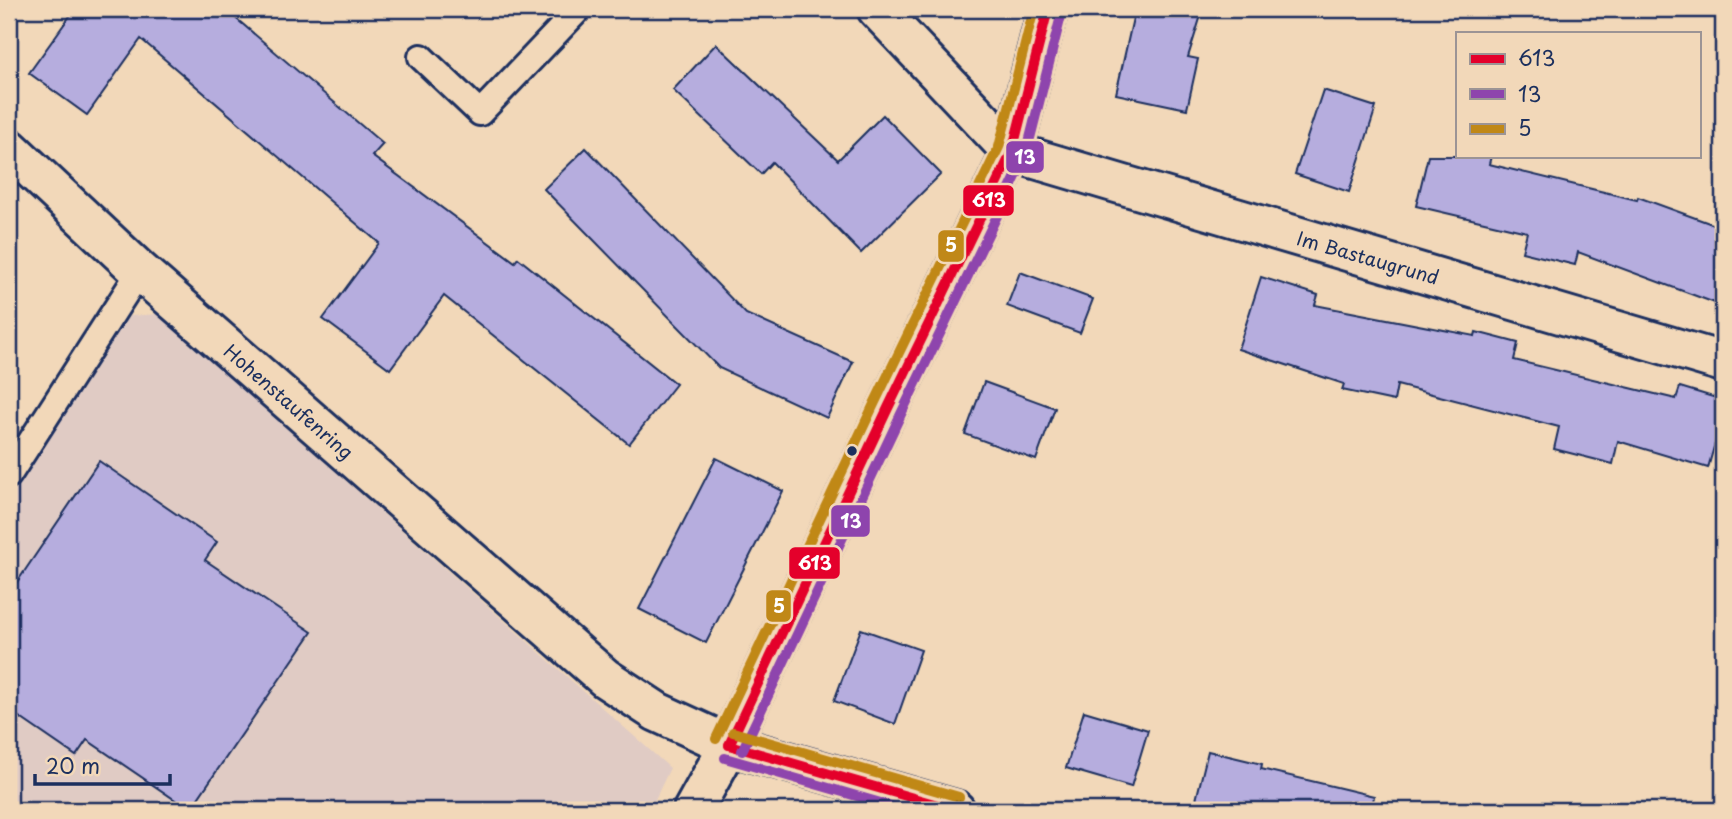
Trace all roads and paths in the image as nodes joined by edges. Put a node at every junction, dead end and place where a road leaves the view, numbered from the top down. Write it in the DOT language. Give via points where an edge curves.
graph roads {
  1 [pos="579,9"];
  2 [pos="877,9"];
  3 [pos="1048,9"];
  4 [pos="421,57"];
  5 [pos="9,148"];
  6 [pos="1012,152"];
  7 [pos="140,271"];
  8 [pos="1723,362"];
  9 [pos="9,475"];
  10 [pos="729,745"];
  11 [pos="693,810"];
  12 [pos="955,810"];
  1 -- 4 [label="lane" via="480,113"];
  2 -- 6 [label="street"];
  3 -- 6 [label="street"];
  5 -- 7 [label="street, Hohenstaufenring"];
  6 -- 8 [label="street, Im Bastaugrund"];
  6 -- 10 [label="street"];
  7 -- 9 [label="lane"];
  7 -- 10 [label="street, Hohenstaufenring" via="605,678 657,712"];
  10 -- 11 [label="street"];
  10 -- 12 [label="street, Hohenstaufenring"];
}
